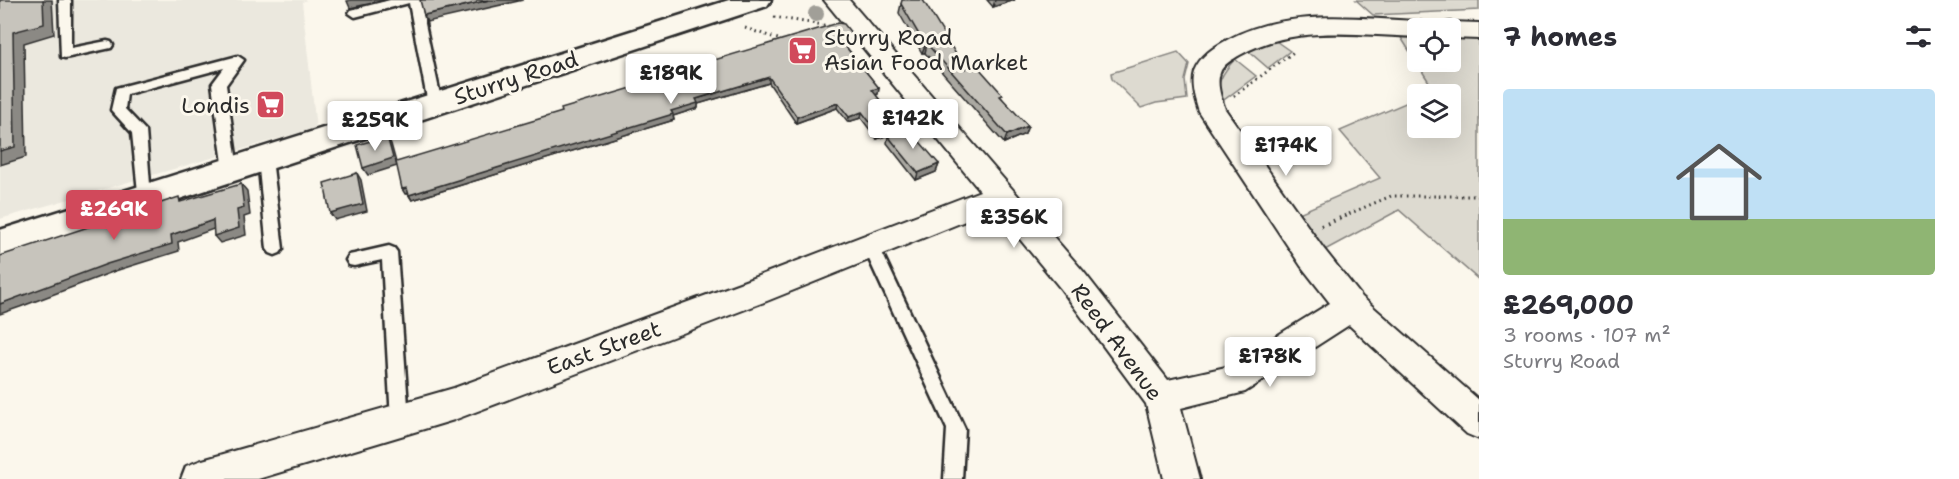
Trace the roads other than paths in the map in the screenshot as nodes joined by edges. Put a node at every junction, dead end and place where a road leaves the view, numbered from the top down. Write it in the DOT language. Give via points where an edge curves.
graph roads {
  1 [pos="65,0"];
  2 [pos="406,0"];
  3 [pos="414,0"];
  4 [pos="766,9"];
  5 [pos="355,13"];
  6 [pos="836,13"];
  7 [pos="1407,28"];
  8 [pos="1461,30"];
  9 [pos="1479,31"];
  10 [pos="107,45"];
  11 [pos="435,104"];
  12 [pos="265,159"];
  13 [pos="231,170"];
  14 [pos="1000,195"];
  15 [pos="144,198"];
  16 [pos="0,244"];
  17 [pos="870,244"];
  18 [pos="275,249"];
  19 [pos="354,260"];
  20 [pos="1351,307"];
  21 [pos="1161,397"];
  22 [pos="400,420"];
  23 [pos="1479,422"];
  24 [pos="199,479"];
  25 [pos="953,479"];
  26 [pos="1182,479"];
  1 -- 10 [label="lane" via="65,54"];
  2 -- 5 [label="lane"];
  3 -- 11 [label="lane"];
  4 -- 11 [label="highway, Sturry Road"];
  6 -- 14 [label="street, Reed Avenue"];
  7 -- 20 [label="street" via="1280,27 1235,45 1208,69 1206,89 1212,112"];
  8 -- 9 [label="street"];
  11 -- 12 [label="highway, Sturry Road"];
  12 -- 13 [label="highway, Sturry Road"];
  12 -- 18 [label="lane"];
  13 -- 15 [label="highway, Sturry Road"];
  13 -- 15 [label="lane" via="219,84 238,60 121,91 118,110 138,131"];
  14 -- 17 [label="street, East Street"];
  14 -- 21 [label="street, Reed Avenue" via="1072,280"];
  15 -- 16 [label="highway, Sturry Road"];
  17 -- 22 [label="street, East Street" via="723,304 454,404"];
  17 -- 25 [label="lane" via="956,429"];
  19 -- 22 [label="lane" via="389,252"];
  20 -- 21 [label="street" via="1233,381"];
  20 -- 23 [label="street"];
  21 -- 26 [label="street, Reed Avenue"];
  22 -- 24 [label="street, East Street"];
}
